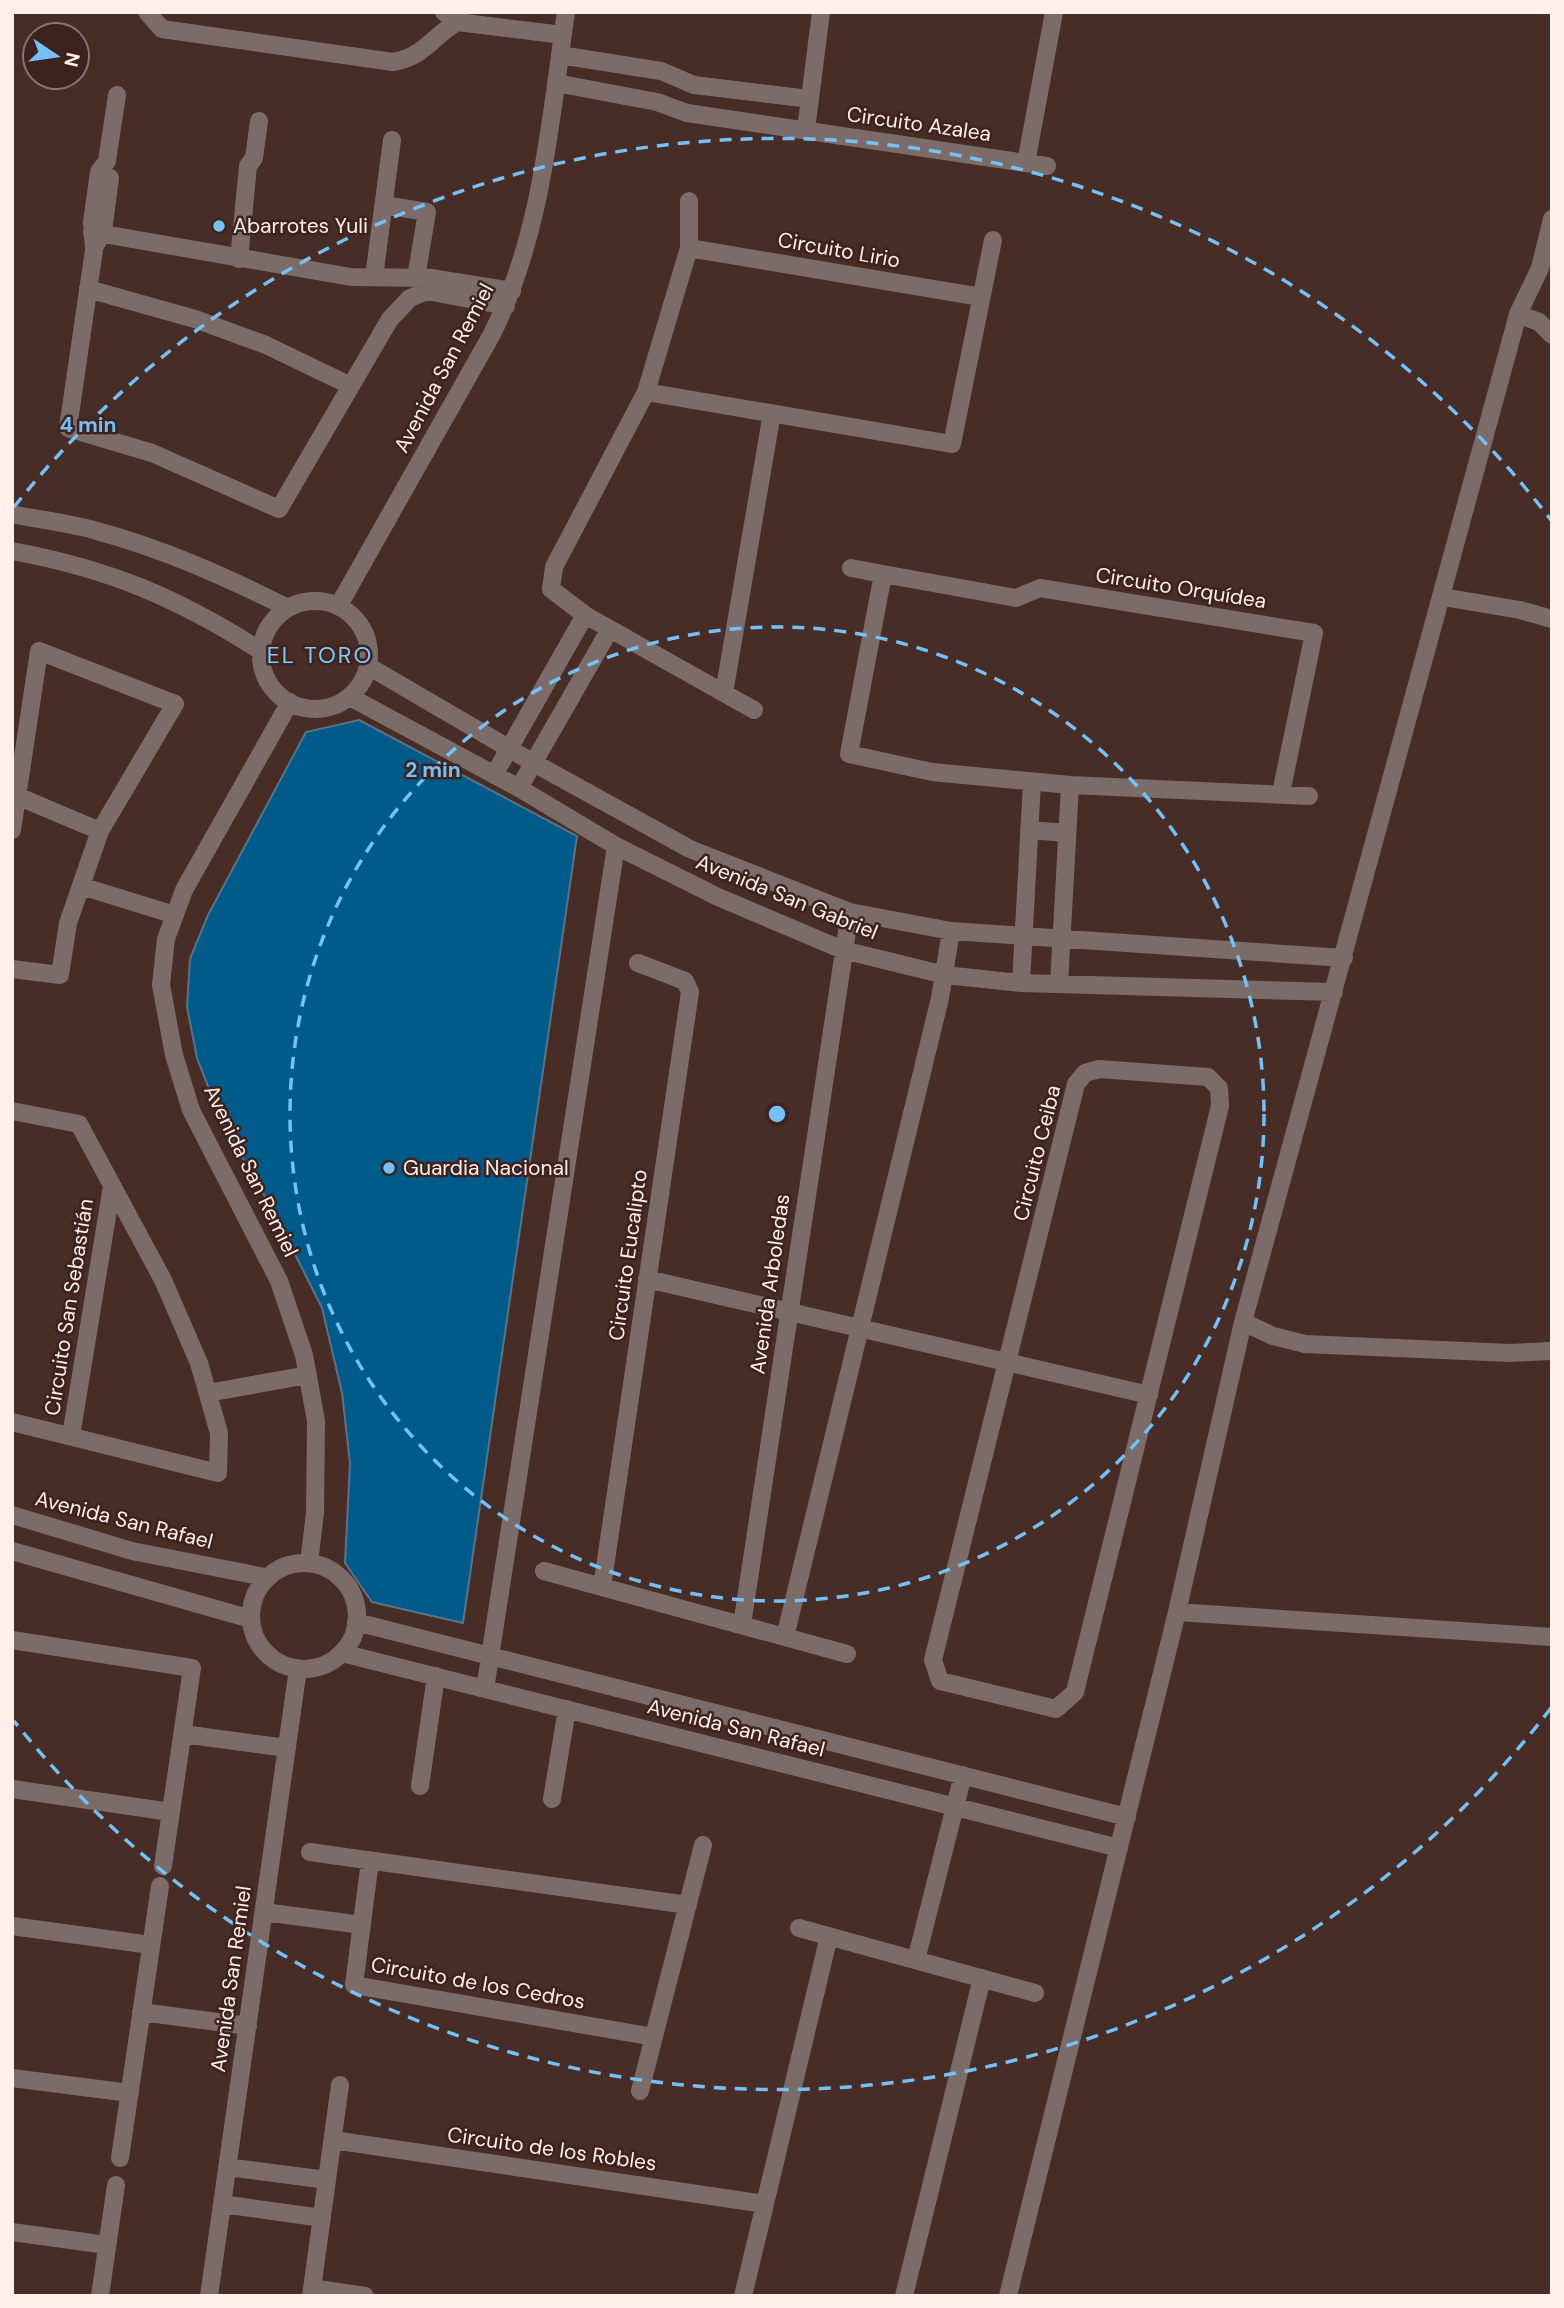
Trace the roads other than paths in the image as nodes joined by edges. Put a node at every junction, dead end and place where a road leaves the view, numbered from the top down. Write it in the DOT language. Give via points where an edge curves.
graph roads {
  1 [pos="147,12"];
  2 [pos="566,12"];
  3 [pos="821,12"];
  4 [pos="1054,12"];
  5 [pos="451,17"];
  6 [pos="563,35"];
  7 [pos="560,55"];
  8 [pos="661,71"];
  9 [pos="556,83"];
  10 [pos="117,95"];
  11 [pos="810,99"];
  12 [pos="657,102"];
  13 [pos="259,121"];
  14 [pos="806,130"];
  15 [pos="392,140"];
  16 [pos="1026,163"];
  17 [pos="1047,166"];
  18 [pos="689,201"];
  19 [pos="384,205"];
  20 [pos="1552,219"];
  21 [pos="95,238"];
  22 [pos="993,240"];
  23 [pos="689,248"];
  24 [pos="239,259"];
  25 [pos="374,277"];
  26 [pos="416,278"];
  27 [pos="88,289"];
  28 [pos="981,297"];
  29 [pos="509,298"];
  30 [pos="1518,314"];
  31 [pos="1552,335"];
  32 [pos="351,386"];
  33 [pos="646,392"];
  34 [pos="772,412"];
  35 [pos="12,514"];
  36 [pos="12,551"];
  37 [pos="851,568"];
  38 [pos="883,574"];
  39 [pos="1443,597"];
  40 [pos="339,605"];
  41 [pos="288,608"];
  42 [pos="585,615"];
  43 [pos="1552,620"];
  44 [pos="610,629"];
  45 [pos="261,651"];
  46 [pos="566,651"];
  47 [pos="589,665"];
  48 [pos="368,666"];
  49 [pos="724,693"];
  50 [pos="350,696"];
  51 [pos="290,702"];
  52 [pos="754,710"];
  53 [pos="509,748"];
  54 [pos="534,763"];
  55 [pos="494,775"];
  56 [pos="1032,782"];
  57 [pos="1070,785"];
  58 [pos="519,788"];
  59 [pos="1281,793"];
  60 [pos="17,796"];
  61 [pos="1309,796"];
  62 [pos="12,830"];
  63 [pos="1029,830"];
  64 [pos="100,831"];
  65 [pos="1067,833"];
  66 [pos="615,846"];
  67 [pos="81,886"];
  68 [pos="850,912"];
  69 [pos="175,915"];
  70 [pos="951,931"];
  71 [pos="1023,938"];
  72 [pos="1061,940"];
  73 [pos="843,950"];
  74 [pos="1343,958"];
  75 [pos="638,963"];
  76 [pos="12,969"];
  77 [pos="945,975"];
  78 [pos="1021,983"];
  79 [pos="1059,984"];
  80 [pos="1334,992"];
  81 [pos="12,1111"];
  82 [pos="112,1186"];
  83 [pos="647,1279"];
  84 [pos="788,1312"];
  85 [pos="1243,1322"];
  86 [pos="860,1328"];
  87 [pos="1552,1351"];
  88 [pos="1008,1363"];
  89 [pos="307,1375"];
  90 [pos="208,1393"];
  91 [pos="1149,1395"];
  92 [pos="12,1422"];
  93 [pos="71,1436"];
  94 [pos="12,1515"];
  95 [pos="12,1551"];
  96 [pos="309,1563"];
  97 [pos="544,1571"];
  98 [pos="265,1577"];
  99 [pos="602,1587"];
  100 [pos="1177,1612"];
  101 [pos="251,1619"];
  102 [pos="356,1622"];
  103 [pos="742,1625"];
  104 [pos="785,1637"];
  105 [pos="1552,1637"];
  106 [pos="12,1640"];
  107 [pos="342,1653"];
  108 [pos="846,1654"];
  109 [pos="490,1656"];
  110 [pos="298,1669"];
  111 [pos="436,1676"];
  112 [pos="485,1689"];
  113 [pos="567,1709"];
  114 [pos="775,1728"];
  115 [pos="183,1734"];
  116 [pos="287,1748"];
  117 [pos="768,1759"];
  118 [pos="963,1775"];
  119 [pos="420,1786"];
  120 [pos="12,1789"];
  121 [pos="552,1799"];
  122 [pos="956,1807"];
  123 [pos="171,1812"];
  124 [pos="1127,1816"];
  125 [pos="703,1845"];
  126 [pos="1119,1848"];
  127 [pos="310,1852"];
  128 [pos="370,1861"];
  129 [pos="163,1866"];
  130 [pos="160,1886"];
  131 [pos="688,1905"];
  132 [pos="264,1912"];
  133 [pos="362,1925"];
  134 [pos="12,1926"];
  135 [pos="799,1928"];
  136 [pos="830,1937"];
  137 [pos="151,1945"];
  138 [pos="916,1960"];
  139 [pos="982,1978"];
  140 [pos="1035,1993"];
  141 [pos="141,2012"];
  142 [pos="248,2026"];
  143 [pos="654,2037"];
  144 [pos="12,2078"];
  145 [pos="340,2085"];
  146 [pos="640,2091"];
  147 [pos="130,2093"];
  148 [pos="333,2140"];
  149 [pos="120,2158"];
  150 [pos="227,2167"];
  151 [pos="327,2180"];
  152 [pos="116,2185"];
  153 [pos="222,2204"];
  154 [pos="765,2204"];
  155 [pos="322,2218"];
  156 [pos="12,2232"];
  157 [pos="107,2245"];
  158 [pos="312,2292"];
  159 [pos="100,2296"];
  160 [pos="209,2296"];
  161 [pos="365,2296"];
  162 [pos="743,2296"];
  163 [pos="904,2296"];
  164 [pos="1008,2296"];
  1 -- 5 [label="street" via="162,29 393,62 413,59"];
  2 -- 6 [label="street, Avenida San Remiel"];
  3 -- 11 [label="street"];
  4 -- 16 [label="street"];
  5 -- 6 [label="street"];
  6 -- 7 [label="street, Avenida San Remiel"];
  7 -- 8 [label="street"];
  7 -- 9 [label="street, Avenida San Remiel"];
  8 -- 11 [label="street" via="694,85"];
  8 -- 12 [label="street"];
  9 -- 12 [label="street, Circuito Azalea"];
  9 -- 29 [label="street, Avenida San Remiel" via="534,217"];
  10 -- 21 [label="street" via="107,161 111,174"];
  11 -- 14 [label="street"];
  12 -- 14 [label="street, Circuito Azalea" via="687,113"];
  13 -- 24 [label="street" via="254,158 258,169"];
  14 -- 16 [label="street, Circuito Azalea"];
  15 -- 19 [label="street"];
  16 -- 17 [label="street, Circuito Azalea"];
  18 -- 23 [label="street"];
  19 -- 25 [label="street"];
  19 -- 26 [label="street" via="427,212"];
  20 -- 30 [label="street" via="1540,268"];
  21 -- 24 [label="street"];
  21 -- 27 [label="street"];
  22 -- 28 [label="street"];
  23 -- 28 [label="street, Circuito Lirio"];
  23 -- 33 [label="street"];
  24 -- 25 [label="street"];
  25 -- 26 [label="street"];
  26 -- 29 [label="street"];
  27 -- 32 [label="street" via="267,345"];
  27 -- 32 [label="street" via="68,428 152,453 279,509"];
  28 -- 34 [label="street" via="952,444"];
  29 -- 32 [label="street" via="428,291 410,298 390,319"];
  29 -- 40 [label="street, Avenida San Remiel"];
  30 -- 31 [label="street" via="1539,322"];
  30 -- 39 [label="street"];
  33 -- 34 [label="street"];
  33 -- 42 [label="street" via="550,579 551,589"];
  34 -- 49 [label="street"];
  35 -- 41 [label="street" via="95,530 165,552"];
  36 -- 45 [label="street" via="104,571 157,592"];
  37 -- 38 [label="street, Circuito Orquídea"];
  38 -- 56 [label="street" via="849,754 932,772"];
  38 -- 59 [label="street, Circuito Orquídea" via="1016,598 1040,588 1314,633"];
  39 -- 43 [label="street"];
  39 -- 74 [label="street"];
  40 -- 41 [label="street" via="304,601"];
  40 -- 48 [label="street" via="364,631"];
  41 -- 45 [label="street" via="265,634"];
  42 -- 44 [label="street"];
  42 -- 46 [label="street"];
  44 -- 47 [label="street"];
  44 -- 49 [label="street"];
  45 -- 51 [label="street" via="270,685"];
  46 -- 47 [label="street"];
  46 -- 53 [label="street"];
  47 -- 54 [label="street"];
  48 -- 50 [label="street" via="362,683"];
  48 -- 53 [label="street, Avenida San Gabriel"];
  49 -- 52 [label="street"];
  50 -- 51 [label="street" via="334,706 316,709"];
  50 -- 55 [label="street, Avenida San Gabriel"];
  51 -- 69 [label="street, Avenida San Remiel" via="184,890"];
  53 -- 54 [label="street, Avenida San Gabriel"];
  53 -- 55 [label="street"];
  54 -- 58 [label="street"];
  54 -- 68 [label="street, Avenida San Gabriel" via="690,849"];
  55 -- 58 [label="street, Avenida San Gabriel"];
  56 -- 57 [label="street"];
  56 -- 63 [label="street"];
  57 -- 59 [label="street"];
  57 -- 65 [label="street"];
  58 -- 66 [label="street, Avenida San Gabriel"];
  59 -- 61 [label="street"];
  60 -- 62 [label="street"];
  60 -- 64 [label="street"];
  60 -- 64 [label="street" via="39,651 174,704"];
  63 -- 65 [label="street"];
  63 -- 71 [label="street"];
  64 -- 67 [label="street"];
  65 -- 72 [label="street"];
  66 -- 73 [label="street, Avenida San Gabriel" via="718,897"];
  66 -- 109 [label="street"];
  67 -- 69 [label="street"];
  67 -- 76 [label="street" via="68,923 60,975"];
  68 -- 70 [label="street, Avenida San Gabriel"];
  68 -- 73 [label="street, Avenida Arboledas"];
  69 -- 89 [label="street, Avenida San Remiel" via="166,939 161,985 174,1055 191,1110 279,1281"];
  70 -- 71 [label="street, Avenida San Gabriel"];
  70 -- 77 [label="street"];
  71 -- 72 [label="street, Avenida San Gabriel"];
  71 -- 78 [label="street"];
  72 -- 74 [label="street, Avenida San Gabriel"];
  72 -- 79 [label="street"];
  73 -- 77 [label="street, Avenida San Gabriel"];
  73 -- 84 [label="street, Avenida Arboledas"];
  74 -- 80 [label="street"];
  75 -- 83 [label="street, Circuito Eucalipto" via="685,981 690,992"];
  77 -- 78 [label="street, Avenida San Gabriel"];
  77 -- 86 [label="street"];
  78 -- 79 [label="street, Avenida San Gabriel"];
  79 -- 80 [label="street, Avenida San Gabriel"];
  80 -- 85 [label="street"];
  81 -- 82 [label="street, Circuito San Sebastián" via="79,1124"];
  82 -- 90 [label="street, Circuito San Sebastián" via="163,1280"];
  82 -- 93 [label="street, Circuito San Sebastián"];
  83 -- 84 [label="street"];
  83 -- 99 [label="street, Circuito Eucalipto"];
  84 -- 86 [label="street"];
  84 -- 103 [label="street, Avenida Arboledas"];
  85 -- 87 [label="street" via="1305,1344"];
  85 -- 100 [label="street"];
  86 -- 88 [label="street"];
  86 -- 104 [label="street"];
  88 -- 91 [label="street"];
  88 -- 91 [label="street, Circuito Ceiba" via="1076,1084 1085,1073 1099,1069 1208,1077 1219,1088 1220,1106"];
  88 -- 91 [label="street, Circuito Ceiba" via="933,1661 940,1681 1056,1709 1075,1692"];
  89 -- 90 [label="street"];
  89 -- 96 [label="street, Avenida San Remiel" via="316,1421 316,1513"];
  90 -- 93 [label="street, Circuito San Sebastián" via="219,1433 218,1473"];
  92 -- 93 [label="street, Circuito San Sebastián"];
  94 -- 98 [label="street, Avenida San Rafael" via="132,1551"];
  95 -- 101 [label="street"];
  96 -- 98 [label="street" via="291,1564"];
  96 -- 102 [label="street" via="339,1576 356,1606"];
  97 -- 99 [label="street"];
  98 -- 101 [label="street" via="253,1601"];
  99 -- 103 [label="street"];
  100 -- 105 [label="street"];
  100 -- 124 [label="street"];
  101 -- 110 [label="street" via="265,1652"];
  102 -- 107 [label="street"];
  102 -- 109 [label="street, Avenida San Rafael"];
  103 -- 104 [label="street"];
  104 -- 108 [label="street"];
  106 -- 115 [label="street" via="192,1668"];
  107 -- 110 [label="street" via="328,1663"];
  107 -- 111 [label="street, Avenida San Rafael"];
  109 -- 112 [label="street"];
  109 -- 114 [label="street, Avenida San Rafael"];
  110 -- 116 [label="street, Avenida San Remiel"];
  111 -- 112 [label="street, Avenida San Rafael"];
  111 -- 119 [label="street"];
  112 -- 113 [label="street, Avenida San Rafael"];
  113 -- 117 [label="street, Avenida San Rafael"];
  113 -- 121 [label="street"];
  114 -- 117 [label="street"];
  114 -- 118 [label="street, Avenida San Rafael"];
  115 -- 116 [label="street"];
  115 -- 123 [label="street"];
  116 -- 132 [label="street, Avenida San Remiel"];
  117 -- 122 [label="street, Avenida San Rafael"];
  118 -- 122 [label="street"];
  118 -- 124 [label="street, Avenida San Rafael"];
  120 -- 123 [label="street"];
  122 -- 126 [label="street, Avenida San Rafael"];
  122 -- 138 [label="street"];
  123 -- 129 [label="street"];
  124 -- 126 [label="street"];
  125 -- 131 [label="street"];
  126 -- 164 [label="street"];
  127 -- 128 [label="street"];
  128 -- 131 [label="street"];
  128 -- 133 [label="street, Circuito de los Cedros"];
  130 -- 137 [label="street"];
  131 -- 143 [label="street"];
  132 -- 133 [label="street, Circuito de los Cedros"];
  132 -- 142 [label="street, Avenida San Remiel"];
  133 -- 143 [label="street, Circuito de los Cedros" via="354,1985"];
  134 -- 137 [label="street"];
  135 -- 136 [label="street"];
  136 -- 138 [label="street"];
  136 -- 154 [label="street"];
  137 -- 141 [label="street"];
  138 -- 139 [label="street"];
  139 -- 140 [label="street"];
  139 -- 163 [label="street"];
  141 -- 142 [label="street"];
  141 -- 147 [label="street"];
  142 -- 150 [label="street, Avenida San Remiel"];
  143 -- 146 [label="street"];
  144 -- 147 [label="street"];
  145 -- 148 [label="street"];
  147 -- 149 [label="street"];
  148 -- 151 [label="street"];
  148 -- 154 [label="street, Circuito de los Robles"];
  150 -- 151 [label="street"];
  150 -- 153 [label="street, Avenida San Remiel"];
  151 -- 155 [label="street"];
  152 -- 157 [label="street"];
  153 -- 155 [label="street"];
  153 -- 160 [label="street, Avenida San Remiel"];
  154 -- 162 [label="street"];
  155 -- 158 [label="street"];
  156 -- 157 [label="street"];
  157 -- 159 [label="street"];
  158 -- 161 [label="street"];
}
